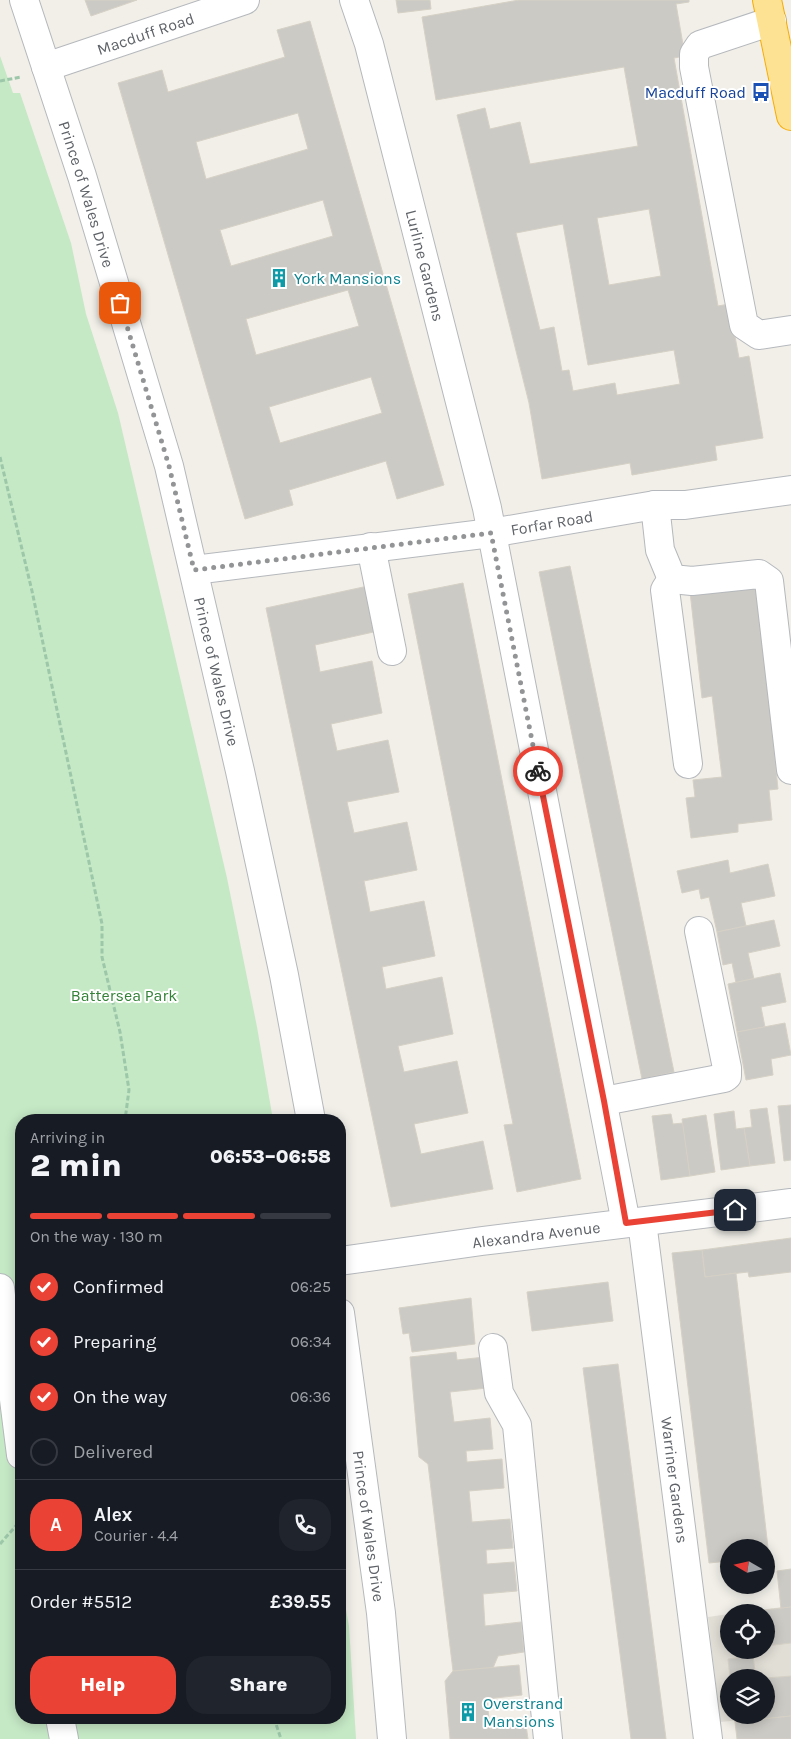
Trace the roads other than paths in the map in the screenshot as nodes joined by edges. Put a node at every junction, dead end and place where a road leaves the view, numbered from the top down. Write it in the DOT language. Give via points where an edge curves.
graph roads {
  1 [pos="24,0"];
  2 [pos="245,0"];
  3 [pos="354,0"];
  4 [pos="197,8"];
  5 [pos="769,10"];
  6 [pos="46,67"];
  7 [pos="791,116"];
  8 [pos="791,330"];
  9 [pos="791,490"];
  10 [pos="655,505"];
  11 [pos="491,533"];
  12 [pos="371,548"];
  13 [pos="194,570"];
  14 [pos="672,578"];
  15 [pos="392,651"];
  16 [pos="688,764"];
  17 [pos="791,770"];
  18 [pos="699,930"];
  19 [pos="604,1101"];
  20 [pos="310,1114"];
  21 [pos="791,1203"];
  22 [pos="634,1222"];
  23 [pos="346,1260"];
  24 [pos="0,1288"];
  25 [pos="493,1348"];
  26 [pos="346,1357"];
  27 [pos="15,1407"];
  28 [pos="61,1724"];
  29 [pos="64,1739"];
  30 [pos="392,1739"];
  31 [pos="548,1739"];
  32 [pos="708,1739"];
  1 -- 6 [label="street, Prince of Wales Drive"];
  2 -- 4 [label="street, Macduff Road"];
  3 -- 11 [label="street, Lurline Gardens" via="369,44"];
  4 -- 6 [label="street, Macduff Road"];
  5 -- 7 [label="highway"];
  5 -- 8 [label="street" via="700,44 694,54 694,67 744,325 759,335"];
  6 -- 13 [label="street, Prince of Wales Drive" via="169,466"];
  9 -- 10 [label="street, Forfar Road" via="685,505"];
  10 -- 11 [label="street, Forfar Road"];
  10 -- 14 [label="street" via="660,550"];
  11 -- 12 [label="street, Forfar Road"];
  11 -- 19 [label="street, Warriner Gardens"];
  12 -- 13 [label="street, Forfar Road"];
  12 -- 15 [label="street"];
  13 -- 20 [label="street, Prince of Wales Drive" via="253,829"];
  14 -- 16 [label="street" via="665,590"];
  14 -- 17 [label="street" via="692,581 759,574 770,581"];
  18 -- 19 [label="street" via="726,1076"];
  19 -- 22 [label="street, Warriner Gardens"];
  21 -- 22 [label="street, Alexandra Avenue"];
  22 -- 23 [label="street, Alexandra Avenue"];
  22 -- 32 [label="street, Warriner Gardens"];
  24 -- 27 [label="street"];
  25 -- 31 [label="street" via="499,1393 517,1426"];
  26 -- 30 [label="street, Prince of Wales Drive" via="381,1613"];
  28 -- 29 [label="street"];
}
